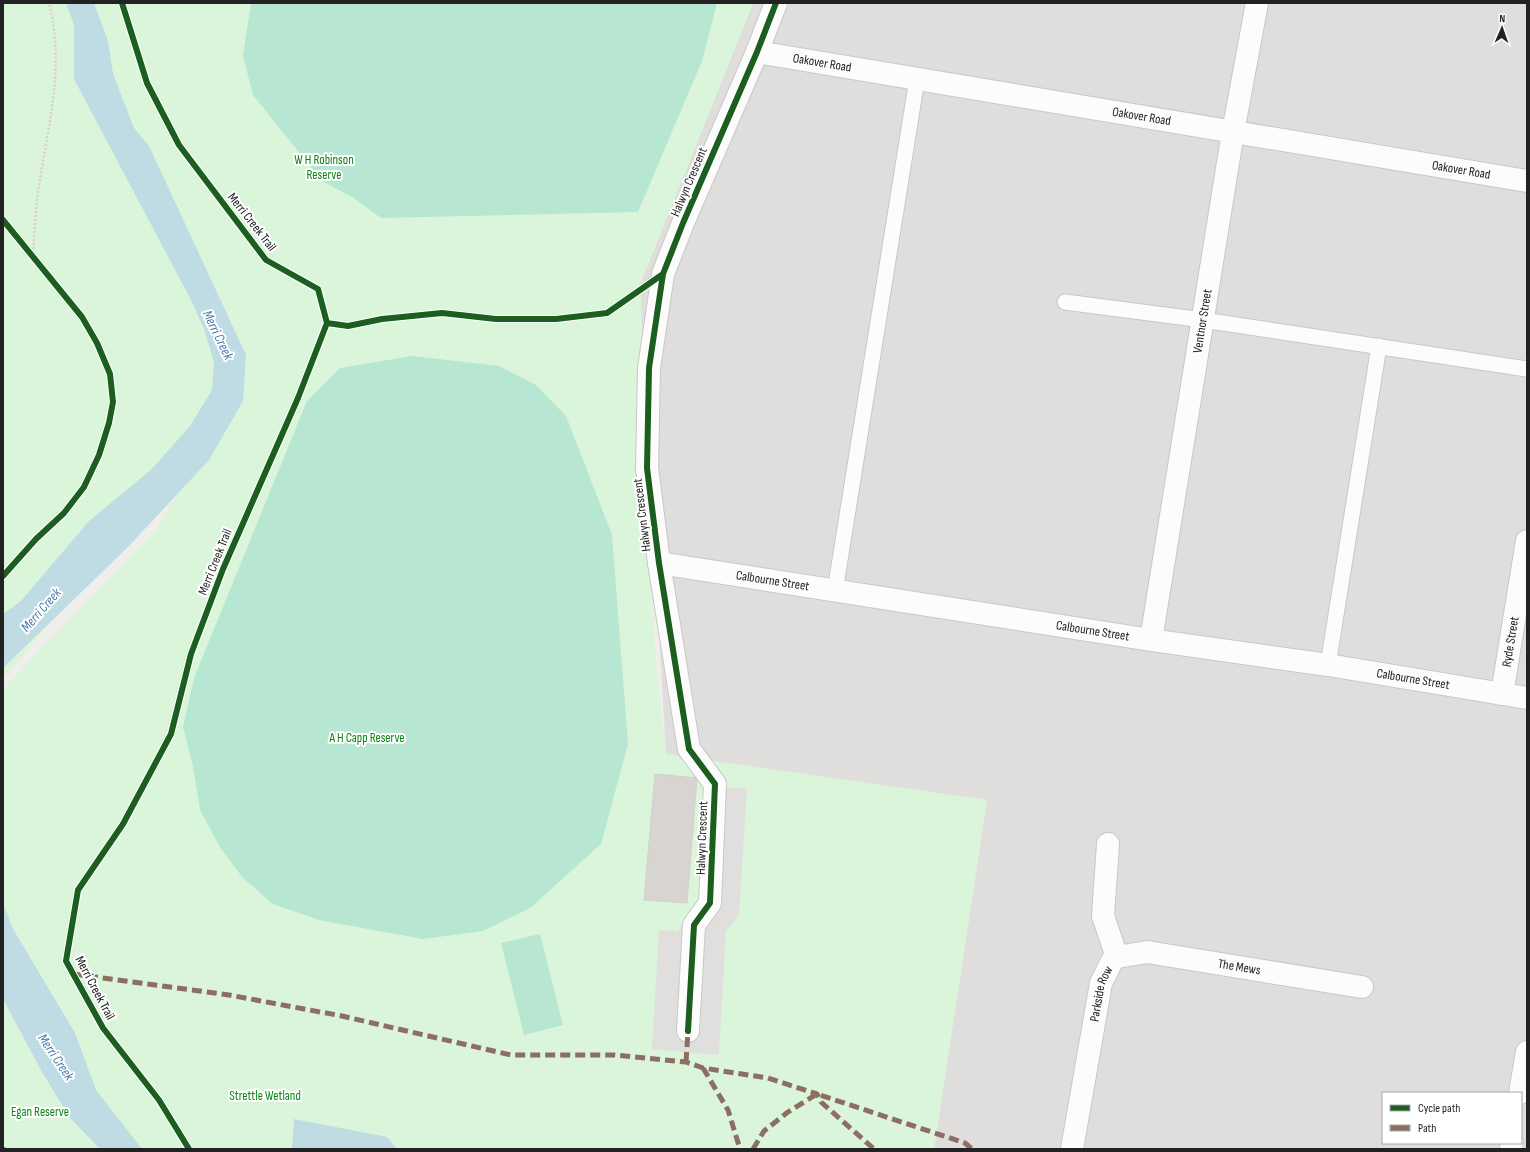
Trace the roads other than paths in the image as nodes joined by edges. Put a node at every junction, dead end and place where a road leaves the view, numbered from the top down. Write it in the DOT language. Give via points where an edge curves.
graph roads {
  1 [pos="776,3"];
  2 [pos="1256,3"];
  3 [pos="757,52"];
  4 [pos="917,79"];
  5 [pos="1233,132"];
  6 [pos="1527,181"];
  7 [pos="1065,302"];
  8 [pos="1203,320"];
  9 [pos="1379,346"];
  10 [pos="1527,369"];
  11 [pos="1527,541"];
  12 [pos="658,563"];
  13 [pos="835,591"];
  14 [pos="1151,640"];
  15 [pos="1328,665"];
  16 [pos="1502,694"];
  17 [pos="1527,698"];
  18 [pos="1108,844"];
  19 [pos="1117,957"];
  20 [pos="1362,987"];
  21 [pos="688,1031"];
  22 [pos="1527,1052"];
  23 [pos="1520,1092"];
  24 [pos="1072,1149"];
  1 -- 3 [label="street, Halwyn Crescent"];
  2 -- 5 [label="street, Ventnor Street"];
  3 -- 4 [label="street, Oakover Road"];
  3 -- 12 [label="street, Halwyn Crescent" via="663,274 650,368 647,468"];
  4 -- 5 [label="street, Oakover Road"];
  4 -- 13 [label="lane"];
  5 -- 6 [label="street, Oakover Road"];
  5 -- 8 [label="street, Ventnor Street"];
  7 -- 8 [label="lane"];
  8 -- 9 [label="lane"];
  8 -- 14 [label="street, Ventnor Street"];
  9 -- 10 [label="lane"];
  9 -- 15 [label="lane"];
  11 -- 16 [label="street, Ryde Street"];
  12 -- 13 [label="street, Calbourne Street"];
  12 -- 21 [label="street, Halwyn Crescent" via="689,749 715,784 710,903 694,925"];
  13 -- 14 [label="street, Calbourne Street"];
  14 -- 15 [label="street, Calbourne Street"];
  15 -- 16 [label="street, Calbourne Street"];
  16 -- 17 [label="street, Calbourne Street"];
  18 -- 19 [label="street, Parkside Row" via="1103,916"];
  19 -- 20 [label="street, The Mews" via="1148,952"];
  19 -- 24 [label="street, Parkside Row" via="1112,961 1101,984"];
  22 -- 23 [label="street"];
}
